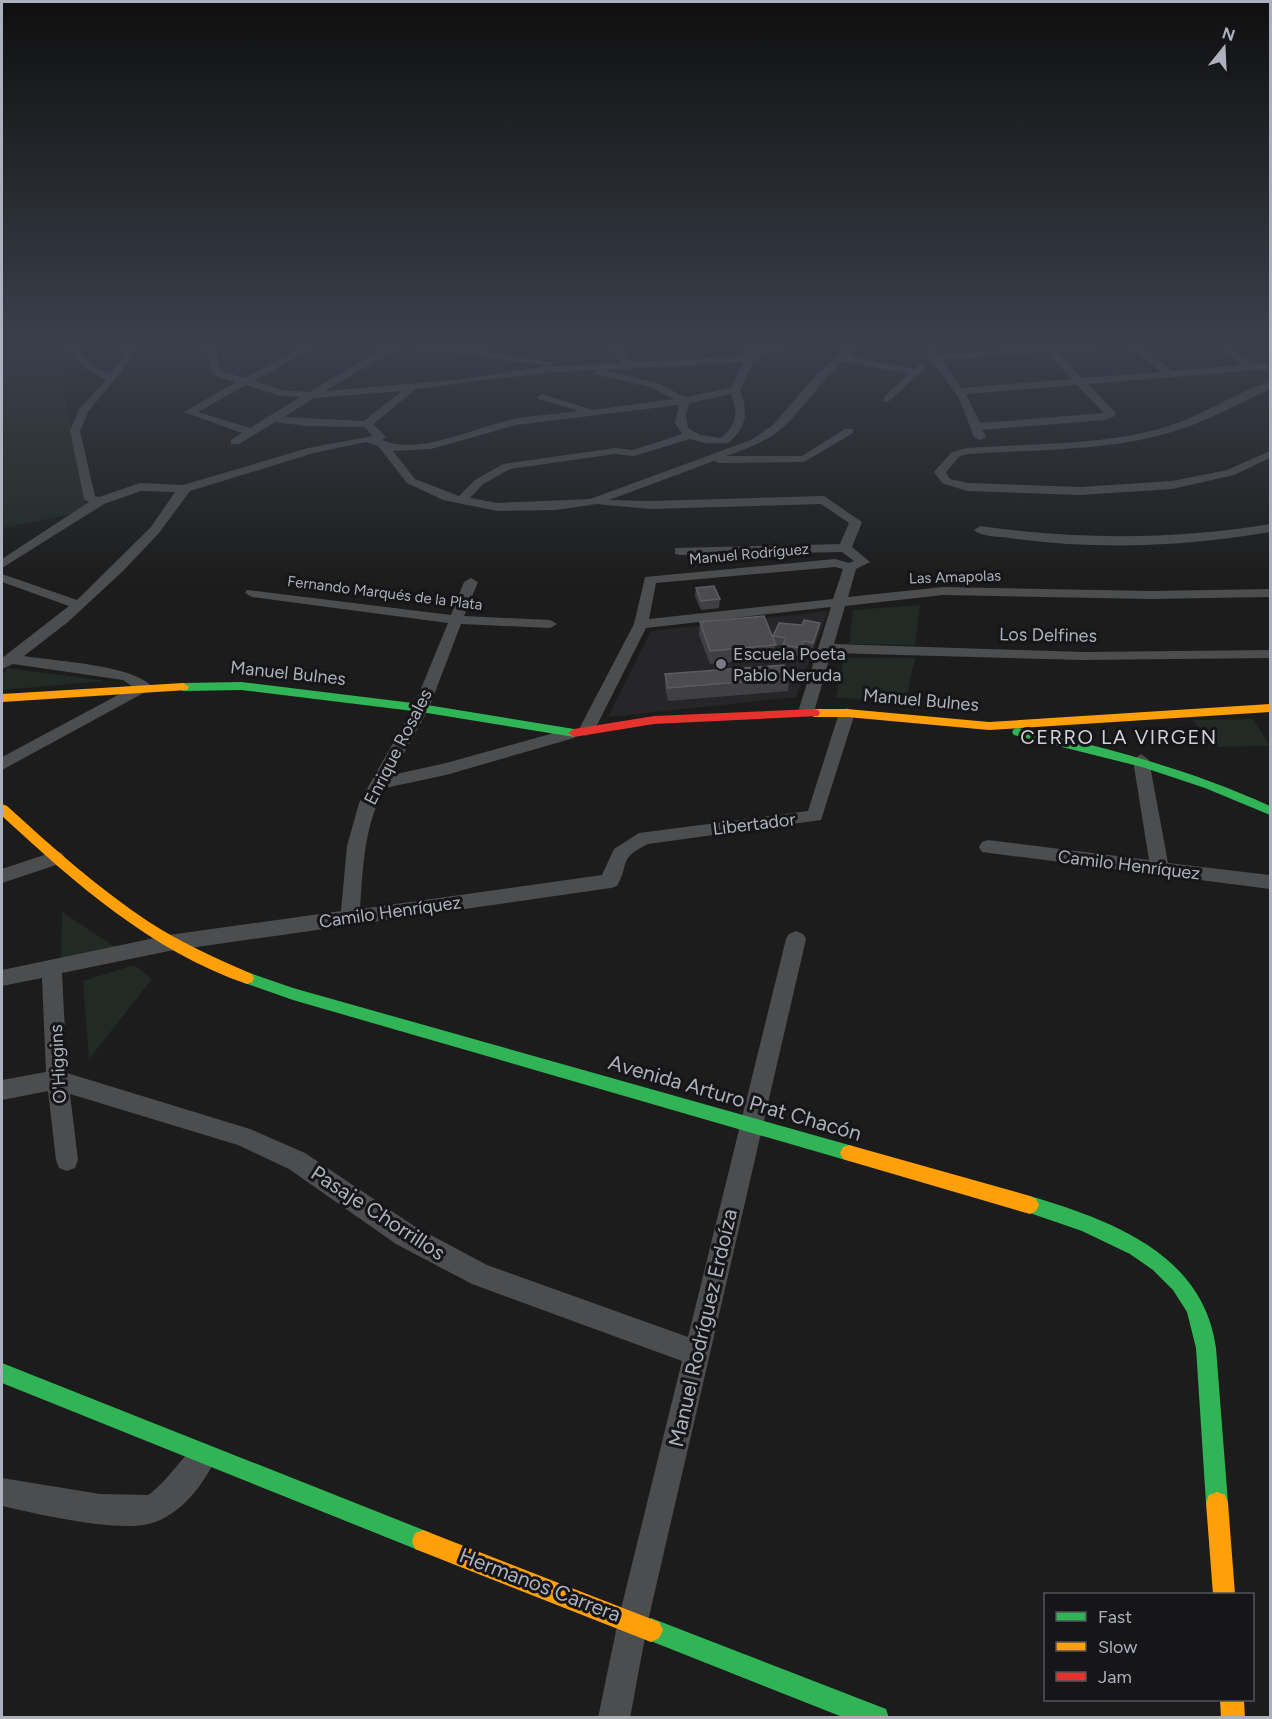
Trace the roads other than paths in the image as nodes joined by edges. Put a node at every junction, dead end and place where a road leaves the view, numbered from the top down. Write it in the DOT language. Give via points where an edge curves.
graph roads {
  1 [pos="79,420"];
  2 [pos="210,420"];
  3 [pos="269,420"];
  4 [pos="287,420"];
  5 [pos="371,420"];
  6 [pos="531,420"];
  7 [pos="679,420"];
  8 [pos="742,420"];
  9 [pos="783,420"];
  10 [pos="973,420"];
  11 [pos="1063,420"];
  12 [pos="1196,420"];
  13 [pos="366,424"];
  14 [pos="976,427"];
  15 [pos="849,430"];
  16 [pos="252,432"];
  17 [pos="689,436"];
  18 [pos="235,442"];
  19 [pos="380,444"];
  20 [pos="985,450"];
  21 [pos="634,453"];
  22 [pos="1270,454"];
  23 [pos="705,460"];
  24 [pos="642,484"];
  25 [pos="183,489"];
  26 [pos="462,500"];
  27 [pos="100,501"];
  28 [pos="592,502"];
  29 [pos="1270,528"];
  30 [pos="980,530"];
  31 [pos="845,548"];
  32 [pos="680,551"];
  33 [pos="2,564"];
  34 [pos="850,567"];
  35 [pos="2,578"];
  36 [pos="471,582"];
  37 [pos="252,593"];
  38 [pos="1270,593"];
  39 [pos="840,601"];
  40 [pos="79,605"];
  41 [pos="456,620"];
  42 [pos="550,624"];
  43 [pos="641,624"];
  44 [pos="825,648"];
  45 [pos="1270,654"];
  46 [pos="6,662"];
  47 [pos="144,687"];
  48 [pos="2,698"];
  49 [pos="421,708"];
  50 [pos="1270,708"];
  51 [pos="806,712"];
  52 [pos="847,713"];
  53 [pos="1080,719"];
  54 [pos="989,726"];
  55 [pos="586,730"];
  56 [pos="568,734"];
  57 [pos="1088,747"];
  58 [pos="1141,760"];
  59 [pos="2,764"];
  60 [pos="377,784"];
  61 [pos="2,809"];
  62 [pos="1270,811"];
  63 [pos="988,847"];
  64 [pos="56,858"];
  65 [pos="1160,869"];
  66 [pos="2,876"];
  67 [pos="611,881"];
  68 [pos="1270,882"];
  69 [pos="350,917"];
  70 [pos="795,939"];
  71 [pos="169,942"];
  72 [pos="52,968"];
  73 [pos="2,978"];
  74 [pos="57,1080"];
  75 [pos="2,1090"];
  76 [pos="752,1124"];
  77 [pos="67,1160"];
  78 [pos="697,1353"];
  79 [pos="2,1372"];
  80 [pos="202,1457"];
  81 [pos="2,1492"];
  82 [pos="1224,1593"];
  83 [pos="633,1621"];
  84 [pos="1232,1701"];
  85 [pos="614,1718"];
  86 [pos="877,1718"];
  87 [pos="1233,1718"];
  1 -- 27 [label="street" via="75,431 90,499"];
  2 -- 16 [label="street"];
  3 -- 16 [label="street"];
  4 -- 13 [label="street"];
  5 -- 13 [label="street"];
  6 -- 19 [label="street" via="431,446"];
  7 -- 17 [label="street"];
  8 -- 17 [label="street" via="724,441"];
  9 -- 23 [label="street" via="755,442"];
  10 -- 14 [label="street"];
  11 -- 14 [label="street"];
  12 -- 20 [label="street" via="1131,439"];
  13 -- 19 [label="street" via="380,437"];
  14 -- 20 [label="street"];
  15 -- 23 [label="street" via="804,459"];
  16 -- 18 [label="street"];
  17 -- 21 [label="street"];
  19 -- 25 [label="street" via="361,439 312,450"];
  19 -- 26 [label="street" via="416,484"];
  20 -- 22 [label="street" via="956,454 940,475 967,488 1115,489 1172,485 1230,473"];
  21 -- 24 [label="street" via="642,468"];
  21 -- 26 [label="street" via="507,466 479,482"];
  23 -- 24 [label="street"];
  24 -- 28 [label="street"];
  25 -- 27 [label="street" via="140,487"];
  25 -- 40 [label="street" via="156,529"];
  26 -- 28 [label="street" via="532,508"];
  27 -- 33 [label="street"];
  28 -- 31 [label="street" via="649,505 824,500 856,522"];
  29 -- 30 [label="street" via="1124,540 1044,538"];
  31 -- 32 [label="street"];
  31 -- 34 [label="street" via="863,562"];
  34 -- 39 [label="street"];
  34 -- 43 [label="street, Manuel Rodríguez" via="835,563 650,580"];
  35 -- 40 [label="street"];
  36 -- 41 [label="street, Enrique Rosales"];
  37 -- 41 [label="street, Fernando Marqués de la Plata"];
  38 -- 39 [label="street, Las Amapolas" via="1152,595 967,590"];
  39 -- 43 [label="street, Las Amapolas"];
  39 -- 44 [label="street"];
  40 -- 46 [label="street"];
  41 -- 42 [label="street, Fernando Marqués de la Plata"];
  41 -- 49 [label="street, Enrique Rosales"];
  43 -- 55 [label="street"];
  44 -- 45 [label="street, Los Delfines" via="1083,656"];
  44 -- 51 [label="street"];
  46 -- 47 [label="street" via="127,676"];
  47 -- 48 [label="street, Manuel Bulnes"];
  47 -- 49 [label="street, Manuel Bulnes" via="241,686"];
  47 -- 59 [label="street"];
  49 -- 56 [label="street, Manuel Bulnes"];
  49 -- 60 [label="street, Enrique Rosales"];
  50 -- 53 [label="street, Manuel Bulnes"];
  51 -- 52 [label="street, Manuel Bulnes"];
  51 -- 55 [label="street, Manuel Bulnes" via="692,717"];
  52 -- 54 [label="street, Manuel Bulnes"];
  52 -- 67 [label="street, Libertador" via="815,816 645,838 618,856"];
  53 -- 54 [label="street, Manuel Bulnes"];
  53 -- 57 [label="street" via="1078,733"];
  54 -- 57 [label="street"];
  55 -- 56 [label="street, Manuel Bulnes"];
  56 -- 60 [label="street, Manuel Bulnes"];
  57 -- 58 [label="street"];
  58 -- 62 [label="street" via="1199,779"];
  58 -- 65 [label="street"];
  60 -- 69 [label="street, Enrique Rosales" via="356,846"];
  61 -- 64 [label="street, Avenida Arturo Prat Chacón"];
  63 -- 65 [label="street, Camilo Henríquez"];
  64 -- 66 [label="street"];
  64 -- 71 [label="street, Avenida Arturo Prat Chacón" via="107,902"];
  65 -- 68 [label="street, Camilo Henríquez"];
  67 -- 69 [label="street, Camilo Henríquez"];
  69 -- 71 [label="street, Camilo Henríquez"];
  70 -- 76 [label="street, Manuel Rodríguez Erdoíza"];
  71 -- 72 [label="street, Camilo Henríquez"];
  71 -- 76 [label="street, Avenida Arturo Prat Chacón" via="206,962 293,994"];
  72 -- 73 [label="street, Camilo Henríquez"];
  72 -- 74 [label="street, O'Higgins"];
  74 -- 75 [label="street"];
  74 -- 77 [label="street, O'Higgins"];
  74 -- 78 [label="street, Pasaje Chorrillos" via="242,1136 322,1176 405,1235 461,1266"];
  76 -- 78 [label="street, Manuel Rodríguez Erdoíza"];
  76 -- 82 [label="street, Avenida Arturo Prat Chacón" via="1052,1211 1132,1244 1164,1265 1190,1296 1204,1334"];
  78 -- 83 [label="street, Manuel Rodríguez Erdoíza"];
  79 -- 80 [label="street, Hermanos Carrera"];
  80 -- 81 [label="street" via="176,1491 149,1509 111,1509"];
  80 -- 83 [label="street, Hermanos Carrera"];
  83 -- 85 [label="street, Manuel Rodríguez Erdoíza"];
  83 -- 86 [label="street, Hermanos Carrera"];
  84 -- 87 [label="street"];
}
